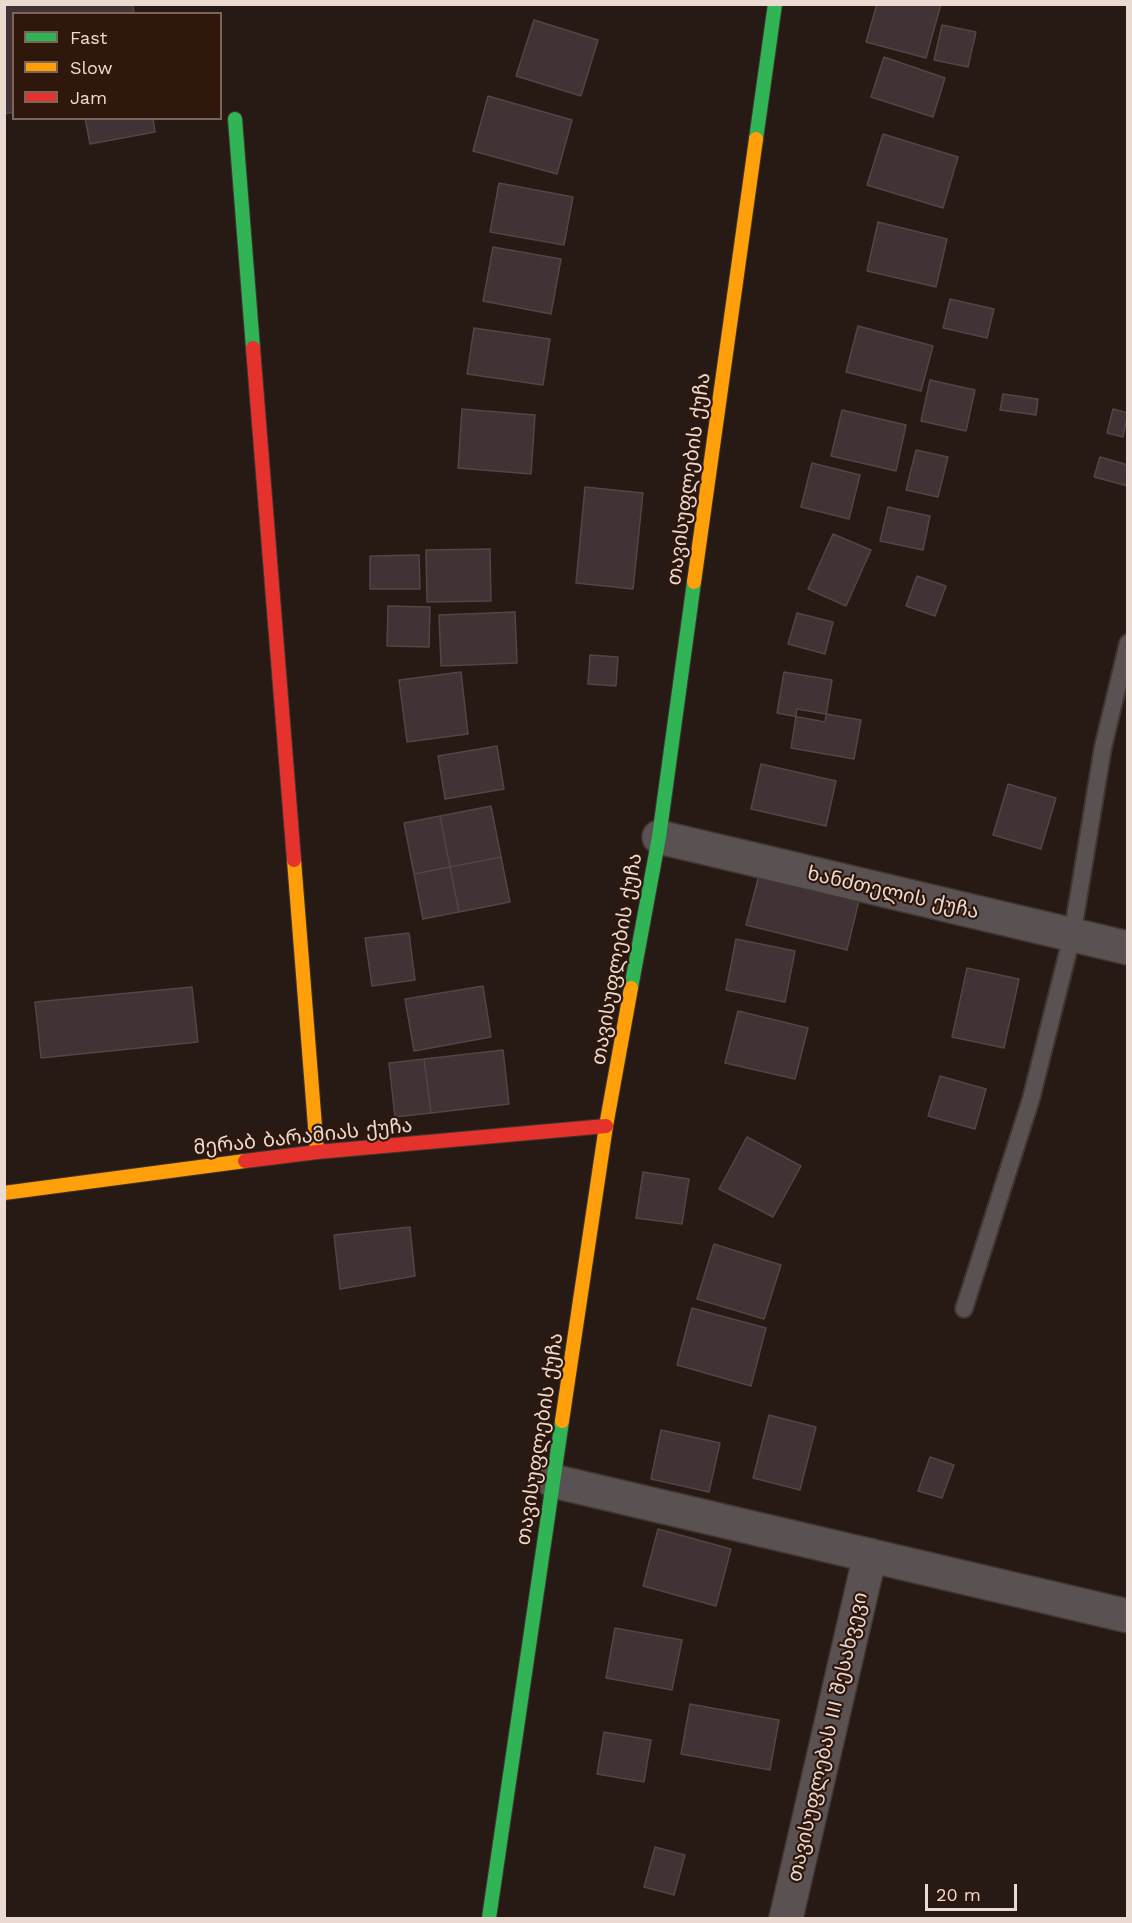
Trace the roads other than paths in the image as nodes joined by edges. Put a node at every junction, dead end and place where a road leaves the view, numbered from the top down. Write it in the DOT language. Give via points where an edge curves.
graph roads {
  1 [pos="775,4"];
  2 [pos="235,119"];
  3 [pos="1128,643"];
  4 [pos="659,837"];
  5 [pos="1072,936"];
  6 [pos="1128,948"];
  7 [pos="606,1126"];
  8 [pos="317,1152"];
  9 [pos="4,1193"];
  10 [pos="964,1309"];
  11 [pos="554,1481"];
  12 [pos="870,1555"];
  13 [pos="1128,1616"];
  14 [pos="489,1918"];
  15 [pos="786,1918"];
  1 -- 4 [label="main road, თავისუფლების ქუჩა"];
  2 -- 8 [label="main road"];
  3 -- 5 [label="lane" via="1103,747"];
  4 -- 5 [label="street, ხანძთელის ქუჩა"];
  4 -- 7 [label="main road, თავისუფლების ქუჩა"];
  5 -- 6 [label="street, ხანძთელის ქუჩა"];
  5 -- 10 [label="lane" via="1031,1099"];
  7 -- 8 [label="main road, მერაბ ბარამიას ქუჩა"];
  7 -- 11 [label="main road, თავისუფლების ქუჩა"];
  8 -- 9 [label="main road, მერაბ ბარამიას ქუჩა"];
  11 -- 12 [label="street"];
  11 -- 14 [label="main road, თავისუფლების ქუჩა"];
  12 -- 13 [label="street"];
  12 -- 15 [label="street, თავისუფლებას III შესახვევი"];
}
